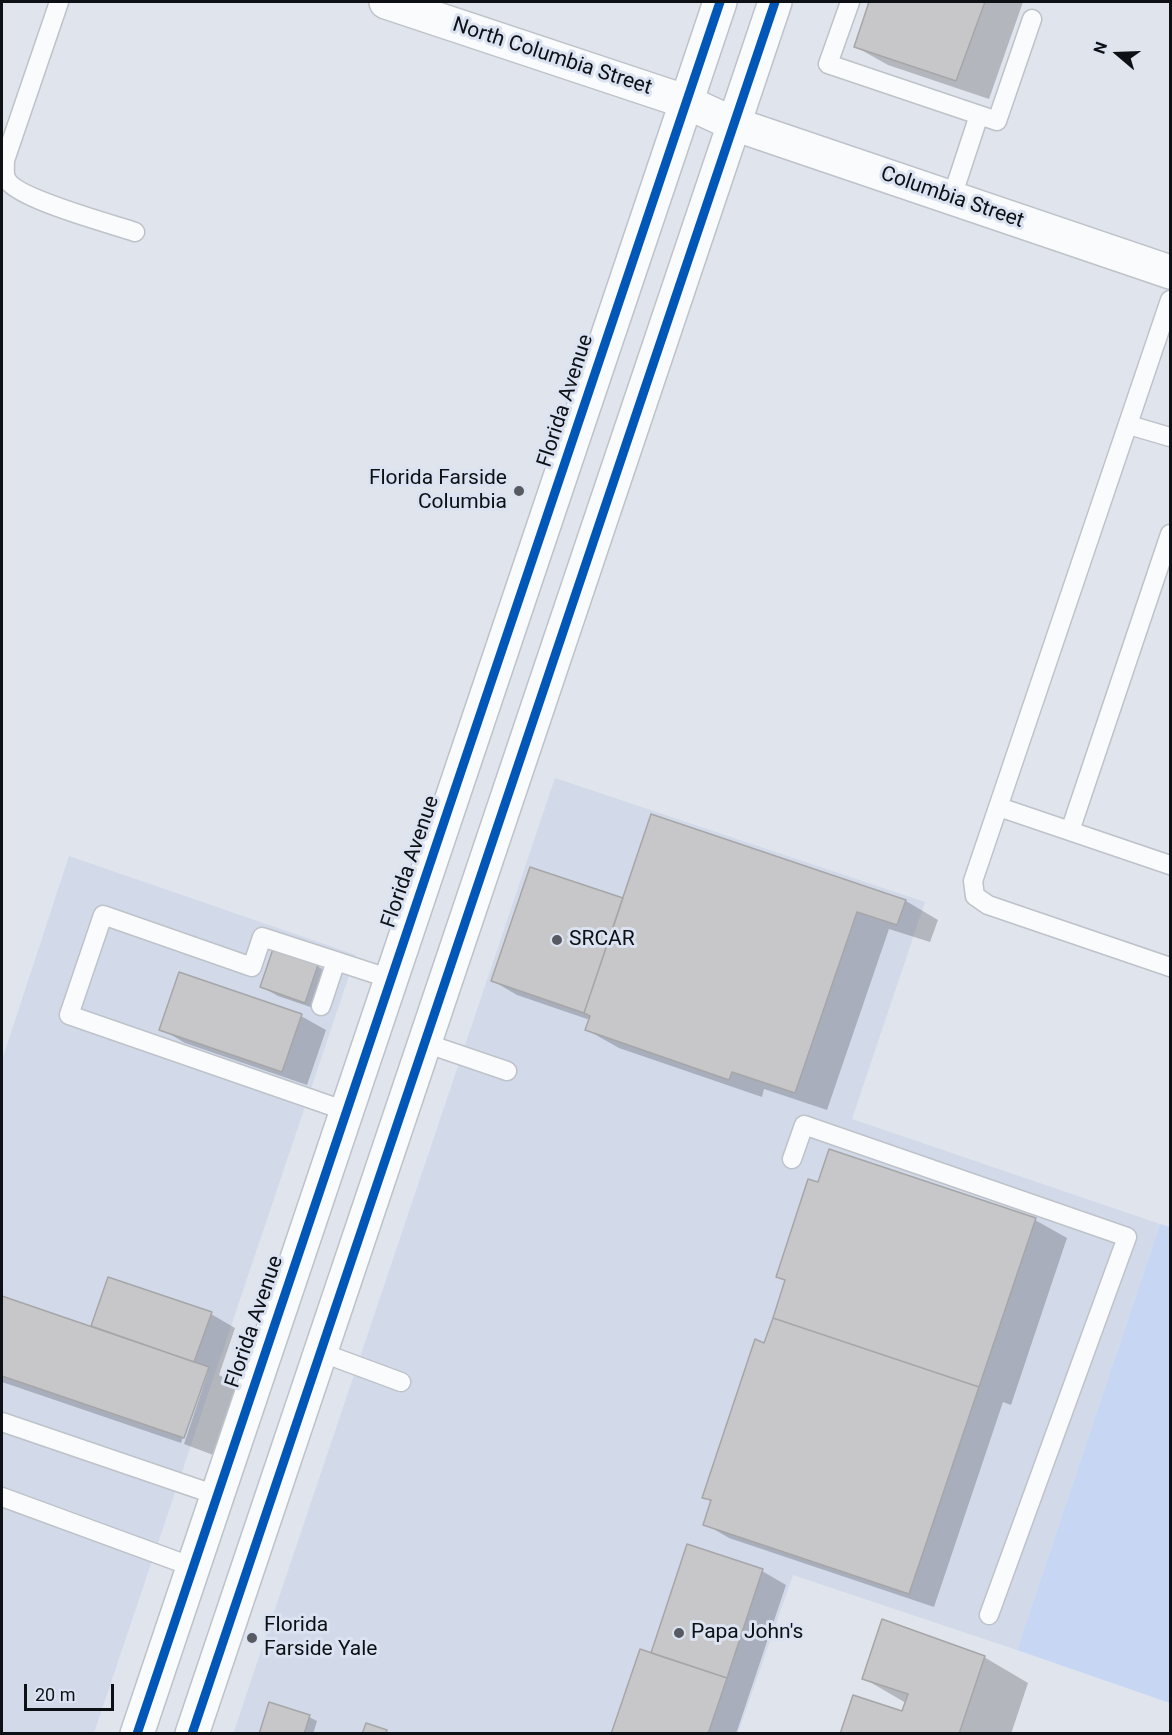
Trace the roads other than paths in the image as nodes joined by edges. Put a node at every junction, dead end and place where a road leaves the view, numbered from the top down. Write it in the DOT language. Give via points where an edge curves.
graph roads {
  1 [pos="59,2"];
  2 [pos="386,2"];
  3 [pos="720,2"];
  4 [pos="775,2"];
  5 [pos="850,2"];
  6 [pos="1032,19"];
  7 [pos="684,101"];
  8 [pos="979,115"];
  9 [pos="734,124"];
  10 [pos="952,198"];
  11 [pos="135,232"];
  12 [pos="1170,272"];
  13 [pos="1170,300"];
  14 [pos="1129,425"];
  15 [pos="1170,437"];
  16 [pos="1170,534"];
  17 [pos="999,807"];
  18 [pos="1070,831"];
  19 [pos="1170,865"];
  20 [pos="336,961"];
  21 [pos="1170,967"];
  22 [pos="391,979"];
  23 [pos="321,1006"];
  24 [pos="424,1043"];
  25 [pos="507,1071"];
  26 [pos="346,1111"];
  27 [pos="792,1159"];
  28 [pos="320,1352"];
  29 [pos="401,1382"];
  30 [pos="2,1422"];
  31 [pos="216,1495"];
  32 [pos="2,1497"];
  33 [pos="193,1567"];
  34 [pos="989,1615"];
  35 [pos="137,1734"];
  36 [pos="192,1734"];
  1 -- 11 [label="lane" via="5,160 6,179 39,200"];
  2 -- 7 [label="main road, North Columbia Street"];
  3 -- 7 [label="main road, Florida Avenue"];
  4 -- 9 [label="main road"];
  5 -- 8 [label="lane" via="828,64"];
  6 -- 8 [label="lane" via="997,121"];
  7 -- 9 [label="main road, North Columbia Street"];
  7 -- 22 [label="main road, Florida Avenue"];
  8 -- 10 [label="lane"];
  9 -- 10 [label="main road, Columbia Street"];
  9 -- 24 [label="main road"];
  10 -- 12 [label="main road, Columbia Street"];
  13 -- 14 [label="lane"];
  14 -- 15 [label="lane"];
  14 -- 17 [label="lane"];
  16 -- 18 [label="lane"];
  17 -- 18 [label="lane"];
  17 -- 21 [label="lane" via="973,881 975,896 988,905"];
  18 -- 19 [label="lane"];
  20 -- 22 [label="lane"];
  20 -- 23 [label="lane"];
  20 -- 26 [label="lane" via="262,937 252,967 103,915 69,1015"];
  22 -- 26 [label="main road, Florida Avenue"];
  24 -- 25 [label="lane"];
  24 -- 28 [label="main road"];
  26 -- 31 [label="main road, Florida Avenue"];
  27 -- 34 [label="lane" via="804,1125 1127,1238"];
  28 -- 29 [label="lane"];
  28 -- 36 [label="main road"];
  30 -- 31 [label="lane"];
  31 -- 33 [label="main road, Florida Avenue"];
  32 -- 33 [label="lane"];
  33 -- 35 [label="main road, Florida Avenue"];
}
